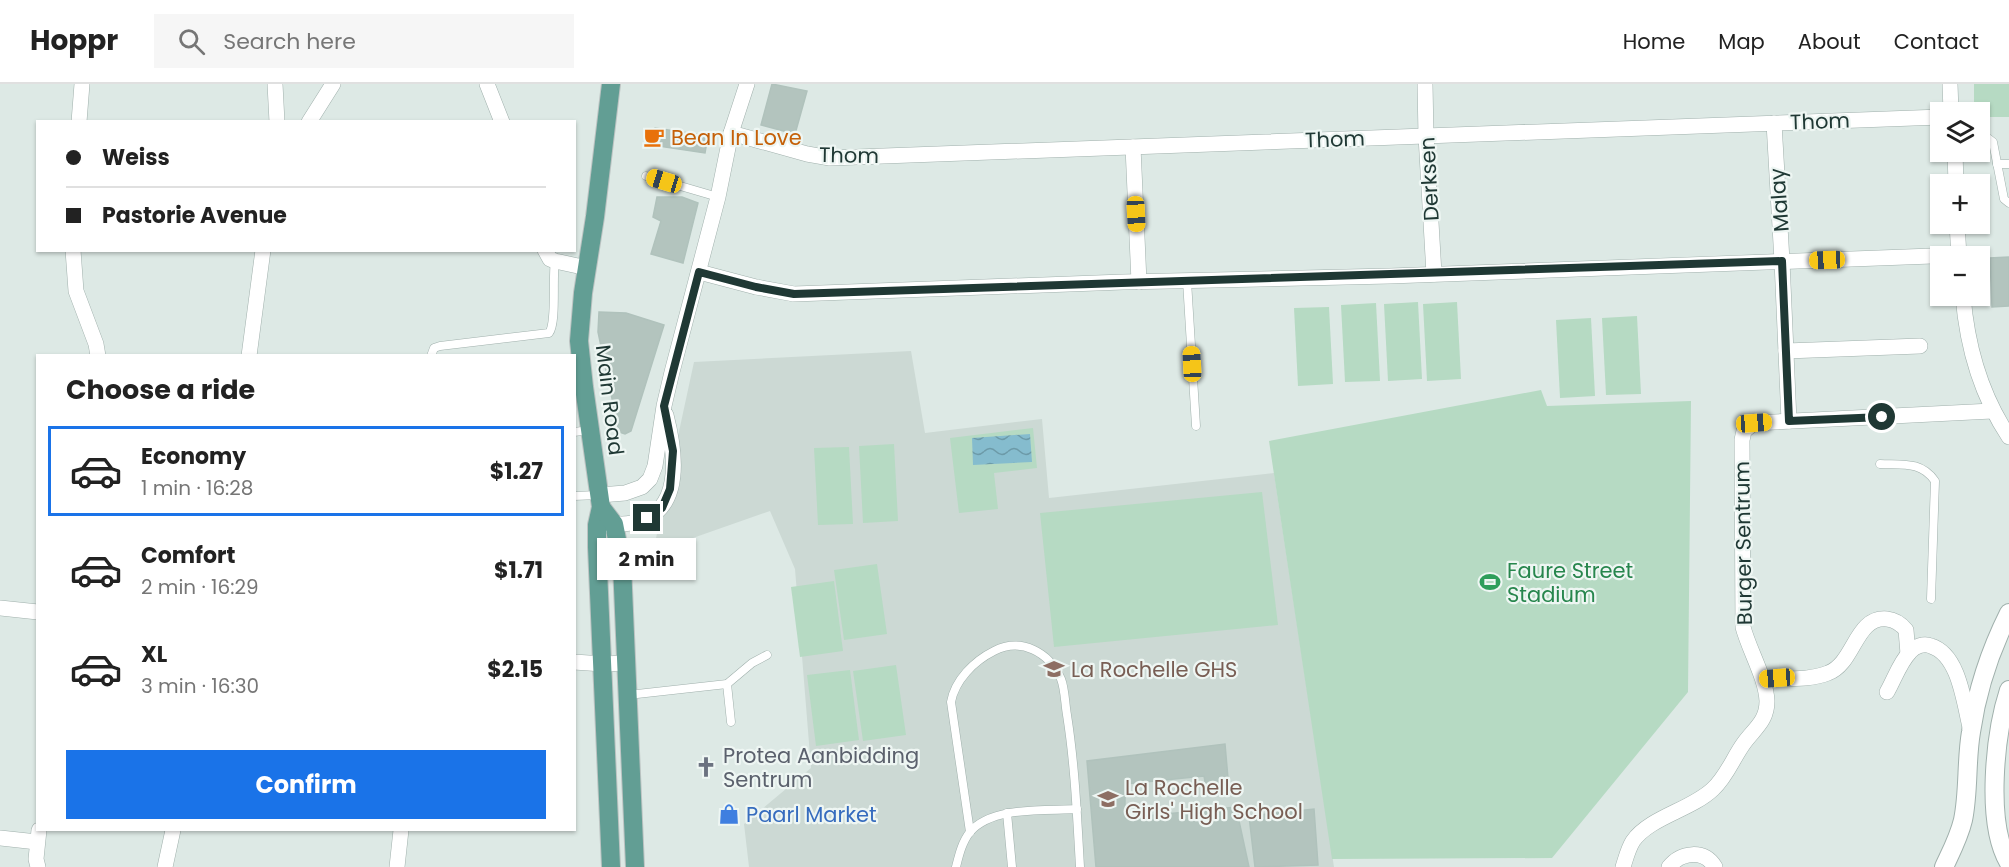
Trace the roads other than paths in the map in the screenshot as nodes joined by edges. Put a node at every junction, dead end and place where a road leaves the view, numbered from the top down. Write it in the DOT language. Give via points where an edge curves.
graph roads {
  1 [pos="82,84"];
  2 [pos="275,84"];
  3 [pos="333,84"];
  4 [pos="487,84"];
  5 [pos="611,84"];
  6 [pos="747,84"];
  7 [pos="1425,84"];
  8 [pos="1950,84"];
  9 [pos="1951,102"];
  10 [pos="1930,117"];
  11 [pos="80,120"];
  12 [pos="277,120"];
  13 [pos="310,120"];
  14 [pos="501,120"];
  15 [pos="1774,123"];
  16 [pos="731,133"];
  17 [pos="1426,136"];
  18 [pos="1990,140"];
  19 [pos="1133,147"];
  20 [pos="1997,164"];
  21 [pos="2009,164"];
  22 [pos="646,176"];
  23 [pos="718,197"];
  24 [pos="2009,203"];
  25 [pos="73,252"];
  26 [pos="263,252"];
  27 [pos="550,256"];
  28 [pos="1930,257"];
  29 [pos="1782,261"];
  30 [pos="587,268"];
  31 [pos="699,272"];
  32 [pos="1434,274"];
  33 [pos="1187,281"];
  34 [pos="1139,282"];
  35 [pos="1964,306"];
  36 [pos="1920,346"];
  37 [pos="1786,351"];
  38 [pos="98,354"];
  39 [pos="249,354"];
  40 [pos="432,354"];
  41 [pos="664,406"];
  42 [pos="2000,419"];
  43 [pos="1789,421"];
  44 [pos="1196,426"];
  45 [pos="582,431"];
  46 [pos="2009,437"];
  47 [pos="1880,464"];
  48 [pos="576,496"];
  49 [pos="601,501"];
  50 [pos="606,525"];
  51 [pos="1931,599"];
  52 [pos="0,608"];
  53 [pos="36,612"];
  54 [pos="2009,613"];
  55 [pos="1902,625"];
  56 [pos="1942,651"];
  57 [pos="1908,654"];
  58 [pos="767,656"];
  59 [pos="576,662"];
  60 [pos="626,663"];
  61 [pos="603,664"];
  62 [pos="1763,679"];
  63 [pos="727,684"];
  64 [pos="2009,690"];
  65 [pos="1887,692"];
  66 [pos="628,695"];
  67 [pos="731,722"];
  68 [pos="1971,731"];
  69 [pos="1077,809"];
  70 [pos="1007,813"];
  71 [pos="173,831"];
  72 [pos="401,831"];
  73 [pos="970,832"];
  74 [pos="38,836"];
  75 [pos="0,838"];
  76 [pos="2009,863"];
  77 [pos="38,867"];
  78 [pos="165,867"];
  79 [pos="397,867"];
  80 [pos="611,867"];
  81 [pos="635,867"];
  82 [pos="956,867"];
  83 [pos="1012,867"];
  84 [pos="1080,867"];
  85 [pos="1623,867"];
  86 [pos="1669,867"];
  87 [pos="1715,867"];
  88 [pos="1944,867"];
  1 -- 11 [label="street"];
  2 -- 12 [label="street"];
  3 -- 13 [label="street"];
  4 -- 14 [label="street"];
  5 -- 30 [label="main road, Main Road"];
  6 -- 16 [label="street"];
  7 -- 17 [label="street, Derksen"];
  8 -- 9 [label="street"];
  10 -- 15 [label="street, Thom"];
  15 -- 17 [label="street, Thom"];
  15 -- 29 [label="street, Malay"];
  16 -- 19 [label="street, Thom" via="830,158"];
  16 -- 23 [label="street"];
  17 -- 19 [label="street, Thom"];
  17 -- 32 [label="street, Derksen"];
  18 -- 20 [label="lane"];
  19 -- 34 [label="street"];
  20 -- 21 [label="lane"];
  20 -- 24 [label="lane" via="2004,199"];
  22 -- 23 [label="lane"];
  23 -- 31 [label="street"];
  25 -- 38 [label="street" via="76,291"];
  26 -- 39 [label="street"];
  27 -- 30 [label="street"];
  27 -- 40 [label="lane" via="553,324 549,333 440,346"];
  28 -- 29 [label="street"];
  29 -- 32 [label="street"];
  29 -- 37 [label="street, Malay"];
  30 -- 45 [label="main road, Main Road" via="579,341"];
  31 -- 34 [label="street" via="794,294"];
  31 -- 41 [label="street"];
  32 -- 33 [label="street"];
  33 -- 34 [label="street"];
  33 -- 44 [label="lane"];
  35 -- 42 [label="street" via="1971,349"];
  36 -- 37 [label="street"];
  37 -- 43 [label="street, Malay"];
  41 -- 49 [label="street" via="650,479 635,490"];
  41 -- 50 [label="street" via="673,451 673,471 664,502 647,518"];
  42 -- 43 [label="street"];
  42 -- 46 [label="street"];
  43 -- 62 [label="street, Burger Sentrum" via="1754,423 1744,431 1742,440 1743,627"];
  45 -- 49 [label="main road, Main Road"];
  47 -- 51 [label="lane" via="1919,466 1935,481"];
  48 -- 49 [label="lane"];
  49 -- 50 [label="main road, Main Road"];
  50 -- 60 [label="main road, Main Road" via="622,565"];
  50 -- 61 [label="main road"];
  52 -- 53 [label="street"];
  54 -- 68 [label="street" via="1986,664"];
  55 -- 56 [label="street"];
  55 -- 57 [label="street" via="1908,638"];
  55 -- 62 [label="street" via="1894,620 1873,620 1844,662 1827,674"];
  56 -- 57 [label="street" via="1921,645"];
  56 -- 68 [label="street" via="1955,670"];
  57 -- 65 [label="street"];
  58 -- 63 [label="lane"];
  59 -- 61 [label="street"];
  60 -- 61 [label="street"];
  60 -- 66 [label="main road, Main Road"];
  61 -- 80 [label="main road"];
  62 -- 85 [label="street, Burger Sentrum" via="1766,717 1722,779 1695,802 1636,837"];
  63 -- 66 [label="lane"];
  63 -- 67 [label="lane"];
  64 -- 76 [label="street" via="2001,724 1994,804"];
  66 -- 81 [label="main road, Main Road"];
  68 -- 88 [label="street" via="1963,820"];
  69 -- 70 [label="lane"];
  69 -- 73 [label="lane" via="1062,680 1037,650 1004,646 982,657 953,691 951,702"];
  69 -- 84 [label="lane"];
  70 -- 73 [label="lane" via="985,820"];
  70 -- 83 [label="lane"];
  71 -- 78 [label="street"];
  72 -- 79 [label="street"];
  73 -- 82 [label="lane"];
  74 -- 75 [label="street"];
  74 -- 77 [label="street"];
  86 -- 87 [label="street" via="1674,860 1694,854"];
}
